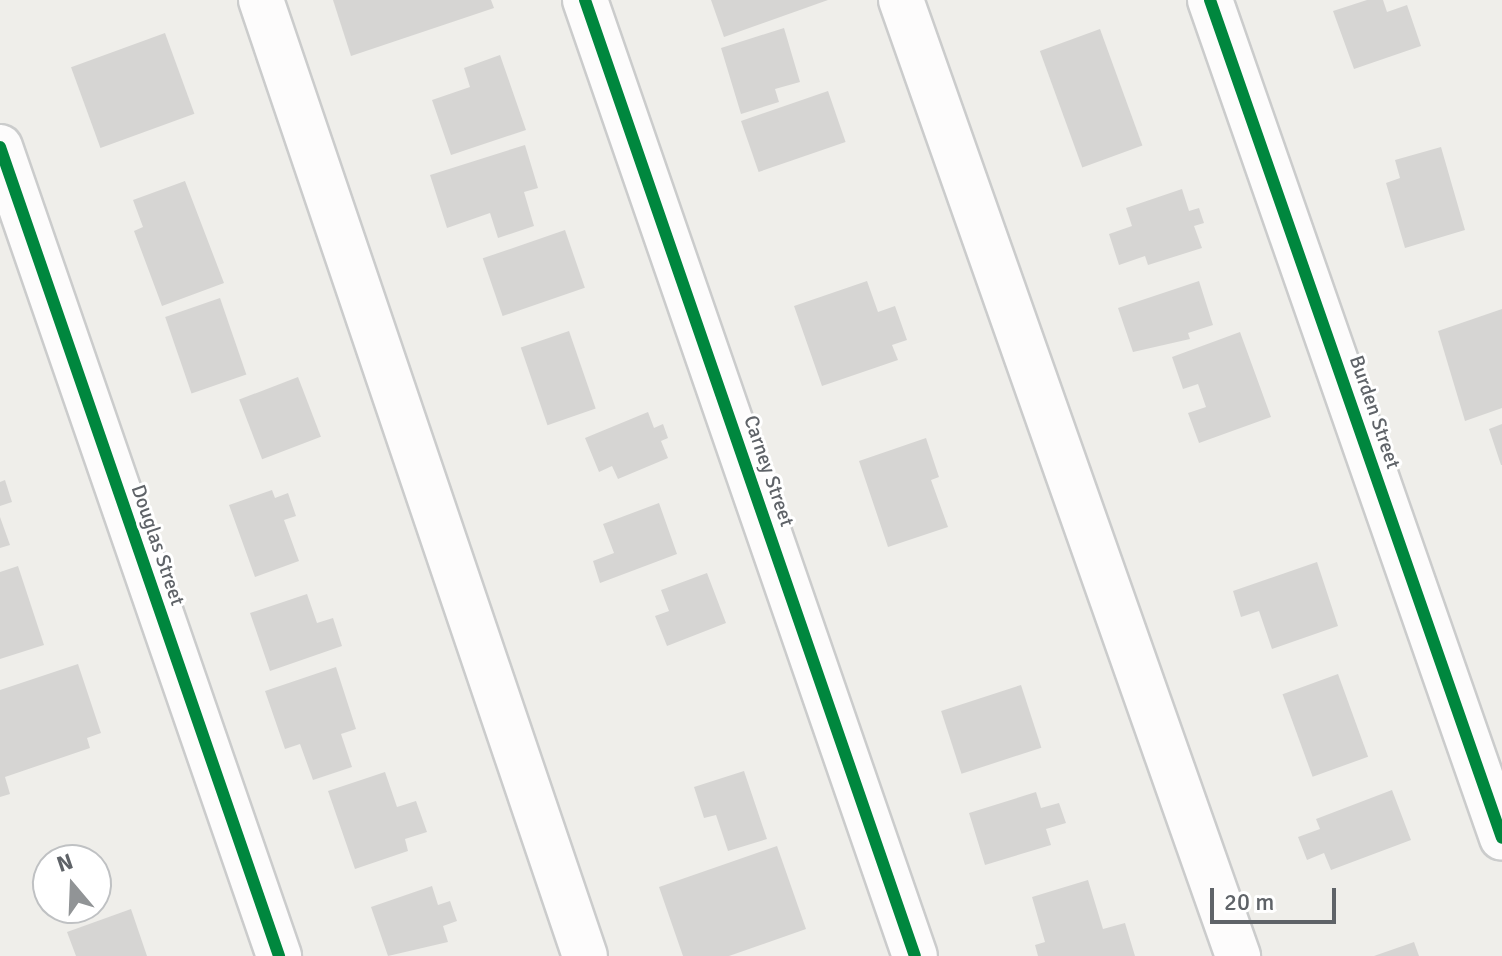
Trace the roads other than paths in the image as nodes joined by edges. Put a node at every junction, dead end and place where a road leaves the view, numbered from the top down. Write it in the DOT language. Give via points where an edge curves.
graph roads {
  1 [pos="261,0"];
  2 [pos="585,0"];
  3 [pos="901,0"];
  4 [pos="1210,0"];
  5 [pos="0,147"];
  6 [pos="1502,838"];
  7 [pos="279,956"];
  8 [pos="585,956"];
  9 [pos="915,956"];
  10 [pos="1238,956"];
  1 -- 8 [label="street"];
  2 -- 9 [label="street, Carney Street"];
  3 -- 10 [label="street"];
  4 -- 6 [label="street, Burden Street"];
  5 -- 7 [label="street, Douglas Street"];
}
